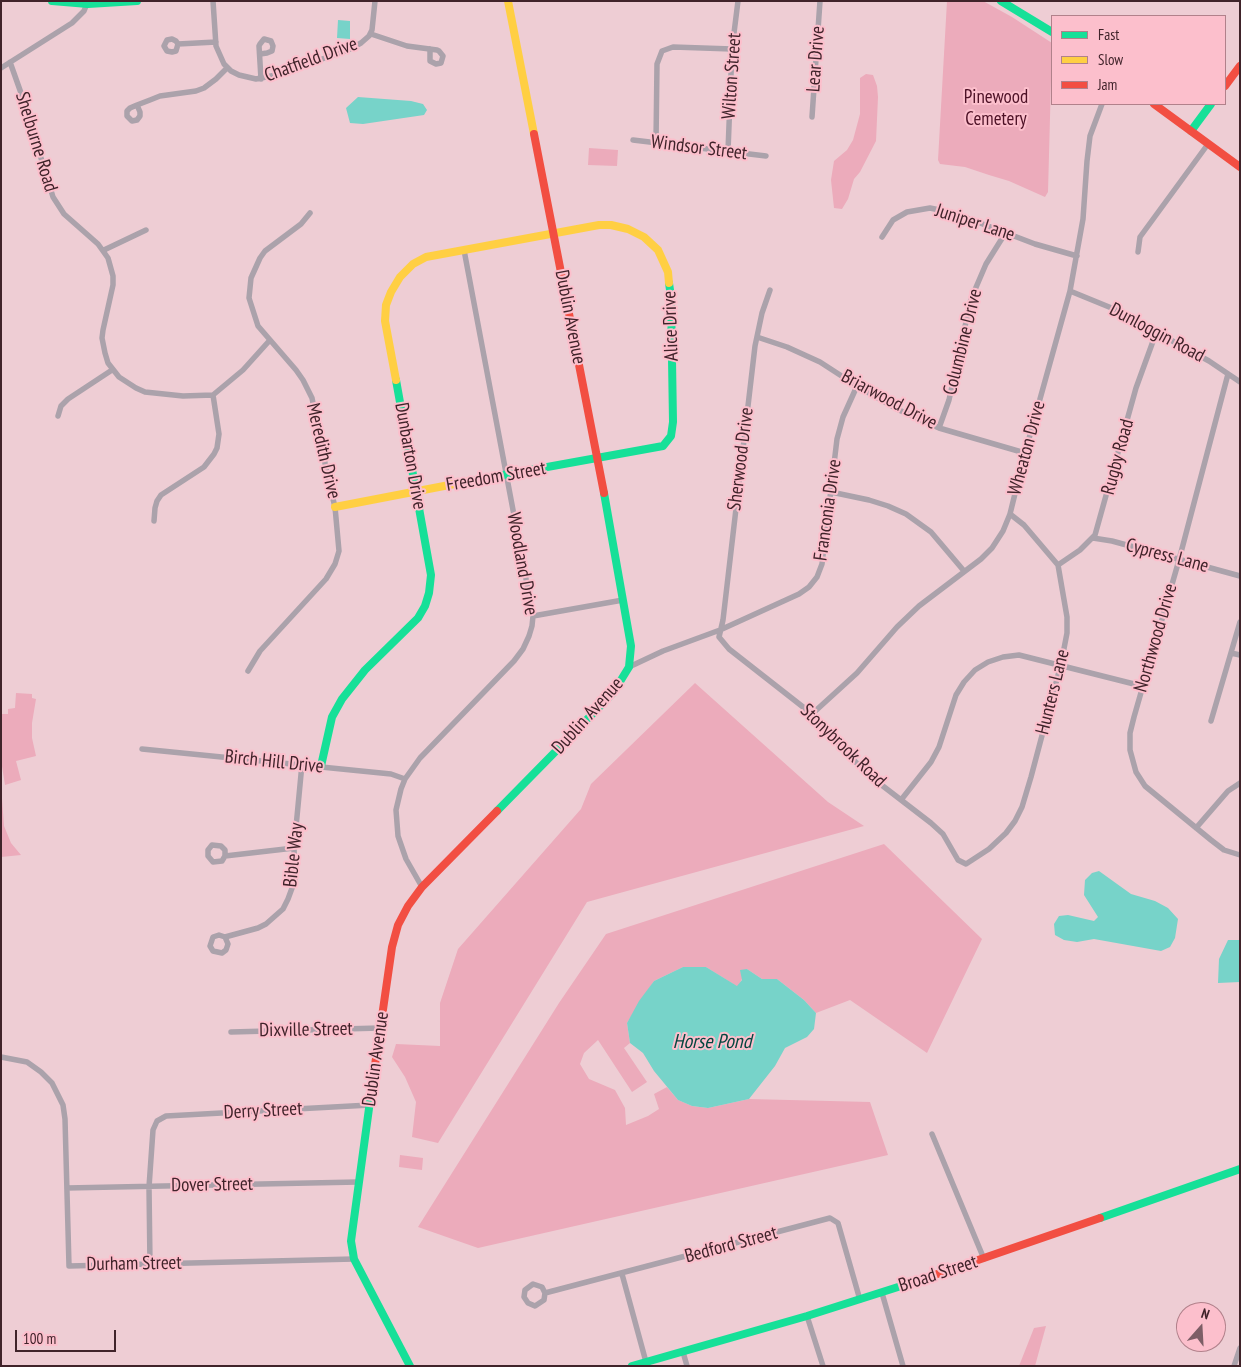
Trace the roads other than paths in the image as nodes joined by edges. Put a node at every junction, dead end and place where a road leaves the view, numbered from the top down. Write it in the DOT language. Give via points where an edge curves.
graph roads {
  1 [pos="52,1"];
  2 [pos="137,1"];
  3 [pos="213,1"];
  4 [pos="375,1"];
  5 [pos="508,1"];
  6 [pos="738,1"];
  7 [pos="820,1"];
  8 [pos="1001,1"];
  9 [pos="88,3"];
  10 [pos="1051,31"];
  11 [pos="371,34"];
  12 [pos="216,42"];
  13 [pos="178,44"];
  14 [pos="430,49"];
  15 [pos="732,49"];
  16 [pos="260,54"];
  17 [pos="10,62"];
  18 [pos="1240,66"];
  19 [pos="1,68"];
  20 [pos="227,68"];
  21 [pos="261,79"];
  22 [pos="1226,85"];
  23 [pos="137,105"];
  24 [pos="1102,105"];
  25 [pos="1155,105"];
  26 [pos="1210,105"];
  27 [pos="812,117"];
  28 [pos="1191,131"];
  29 [pos="633,140"];
  30 [pos="656,142"];
  31 [pos="1208,144"];
  32 [pos="728,151"];
  33 [pos="766,156"];
  34 [pos="1240,167"];
  35 [pos="310,212"];
  36 [pos="146,230"];
  37 [pos="1006,232"];
  38 [pos="554,234"];
  39 [pos="882,237"];
  40 [pos="104,250"];
  41 [pos="464,250"];
  42 [pos="1138,252"];
  43 [pos="1077,256"];
  44 [pos="770,290"];
  45 [pos="1070,291"];
  46 [pos="1156,333"];
  47 [pos="757,337"];
  48 [pos="270,340"];
  49 [pos="112,370"];
  50 [pos="1228,374"];
  51 [pos="1240,382"];
  52 [pos="857,386"];
  53 [pos="213,395"];
  54 [pos="58,416"];
  55 [pos="939,428"];
  56 [pos="1025,453"];
  57 [pos="598,459"];
  58 [pos="506,474"];
  59 [pos="417,491"];
  60 [pos="831,492"];
  61 [pos="335,507"];
  62 [pos="1010,514"];
  63 [pos="154,521"];
  64 [pos="1093,538"];
  65 [pos="1179,560"];
  66 [pos="1058,565"];
  67 [pos="964,571"];
  68 [pos="1240,576"];
  69 [pos="623,600"];
  70 [pos="533,616"];
  71 [pos="1240,622"];
  72 [pos="720,630"];
  73 [pos="1231,653"];
  74 [pos="1240,655"];
  75 [pos="1061,664"];
  76 [pos="629,667"];
  77 [pos="248,671"];
  78 [pos="1142,686"];
  79 [pos="812,714"];
  80 [pos="1211,721"];
  81 [pos="142,748"];
  82 [pos="302,764"];
  83 [pos="321,766"];
  84 [pos="405,779"];
  85 [pos="1240,783"];
  86 [pos="900,800"];
  87 [pos="1196,828"];
  88 [pos="294,848"];
  89 [pos="1240,855"];
  90 [pos="225,856"];
  91 [pos="966,864"];
  92 [pos="422,887"];
  93 [pos="225,937"];
  94 [pos="380,1028"];
  95 [pos="231,1032"];
  96 [pos="1,1057"];
  97 [pos="370,1105"];
  98 [pos="932,1134"];
  99 [pos="1240,1169"];
  100 [pos="358,1182"];
  101 [pos="149,1187"];
  102 [pos="66,1188"];
  103 [pos="354,1259"];
  104 [pos="984,1259"];
  105 [pos="150,1264"];
  106 [pos="622,1274"];
  107 [pos="545,1293"];
  108 [pos="882,1293"];
  109 [pos="860,1300"];
  110 [pos="807,1316"];
  111 [pos="1240,1348"];
  112 [pos="683,1352"];
  113 [pos="646,1362"];
  114 [pos="410,1366"];
  115 [pos="632,1366"];
  116 [pos="687,1366"];
  117 [pos="823,1366"];
  118 [pos="903,1366"];
  119 [pos="1234,1366"];
  1 -- 9 [label="street"];
  2 -- 9 [label="street"];
  3 -- 12 [label="street"];
  4 -- 11 [label="street, Chatfield Drive"];
  5 -- 38 [label="street, Dublin Avenue"];
  6 -- 15 [label="street, Wilton Street"];
  7 -- 27 [label="street, Lear Drive"];
  8 -- 10 [label="street"];
  9 -- 17 [label="street" via="72,23"];
  11 -- 14 [label="street" via="407,46"];
  11 -- 21 [label="street, Chatfield Drive" via="348,50"];
  12 -- 13 [label="street"];
  12 -- 20 [label="street"];
  15 -- 30 [label="street" via="673,47 662,51 657,64"];
  15 -- 32 [label="street, Wilton Street"];
  16 -- 21 [label="street"];
  17 -- 19 [label="street"];
  17 -- 40 [label="street, Shelburne Road" via="52,197 64,214"];
  18 -- 22 [label="street"];
  20 -- 21 [label="street, Chatfield Drive" via="243,77"];
  20 -- 23 [label="street" via="204,88 167,94"];
  24 -- 43 [label="street, Wheaton Drive" via="1090,136"];
  25 -- 28 [label="street"];
  26 -- 28 [label="street"];
  28 -- 31 [label="street"];
  29 -- 30 [label="street, Windsor Street"];
  30 -- 32 [label="street, Windsor Street"];
  31 -- 34 [label="street"];
  31 -- 42 [label="street" via="1140,237"];
  32 -- 33 [label="street, Windsor Street"];
  35 -- 48 [label="street, Meredith Drive" via="301,224 265,251 254,268 249,298 258,326"];
  36 -- 40 [label="street"];
  37 -- 39 [label="street, Juniper Lane" via="954,212 930,208 915,210 893,220"];
  37 -- 43 [label="street, Juniper Lane"];
  37 -- 55 [label="street, Columbine Drive" via="986,264 971,299 949,400"];
  38 -- 41 [label="street, Dunbarton Drive"];
  38 -- 57 [label="street, Dublin Avenue"];
  38 -- 57 [label="street, Alice Drive" via="599,225 628,229 654,245 664,260 669,278 671,436 659,448"];
  40 -- 49 [label="street, Shelburne Road" via="111,267 113,285 102,338"];
  41 -- 58 [label="street, Woodland Drive"];
  41 -- 59 [label="street, Dunbarton Drive" via="426,257 413,264 400,276 386,305 385,321"];
  43 -- 45 [label="street, Wheaton Drive"];
  44 -- 47 [label="street, Sherwood Drive"];
  45 -- 46 [label="street, Dunloggin Road" via="1114,308"];
  45 -- 56 [label="street, Wheaton Drive"];
  46 -- 50 [label="street, Dunloggin Road"];
  46 -- 64 [label="street, Rugby Road" via="1136,388 1100,524"];
  47 -- 52 [label="street, Briarwood Drive" via="787,346 820,362"];
  47 -- 72 [label="street, Sherwood Drive"];
  48 -- 53 [label="street" via="243,370"];
  48 -- 61 [label="street, Meredith Drive" via="300,375 312,398"];
  49 -- 53 [label="street" via="128,384 145,392"];
  49 -- 54 [label="street" via="68,399"];
  50 -- 51 [label="street, Dunloggin Road"];
  50 -- 65 [label="street, Northwood Drive"];
  52 -- 55 [label="street, Briarwood Drive"];
  52 -- 60 [label="street, Franconia Drive" via="837,439"];
  53 -- 63 [label="street" via="219,434 217,448 204,467 161,494"];
  55 -- 56 [label="street, Briarwood Drive"];
  56 -- 62 [label="street, Wheaton Drive"];
  57 -- 58 [label="street, Freedom Street"];
  57 -- 69 [label="street, Dublin Avenue"];
  58 -- 59 [label="street, Freedom Street"];
  58 -- 70 [label="street, Woodland Drive"];
  59 -- 61 [label="street, Freedom Street"];
  59 -- 83 [label="street, Dunbarton Drive" via="431,575 425,606 418,618 365,670 342,699 332,718"];
  60 -- 67 [label="street" via="869,500 906,514 931,532"];
  60 -- 72 [label="street, Franconia Drive" via="822,564 809,587"];
  61 -- 77 [label="street, Meredith Drive" via="340,544 335,564 319,587 260,651"];
  62 -- 66 [label="street, Hunters Lane" via="1024,525"];
  62 -- 67 [label="street, Wheaton Drive" via="992,548"];
  64 -- 65 [label="street, Cypress Lane"];
  64 -- 66 [label="street, Rugby Road"];
  65 -- 68 [label="street, Cypress Lane"];
  65 -- 78 [label="street, Northwood Drive"];
  66 -- 75 [label="street, Hunters Lane" via="1068,617"];
  67 -- 79 [label="street, Wheaton Drive" via="918,606 857,673"];
  69 -- 70 [label="street"];
  69 -- 76 [label="street, Dublin Avenue" via="631,646"];
  70 -- 84 [label="street, Woodland Drive" via="523,650 431,746"];
  71 -- 73 [label="street"];
  72 -- 76 [label="street, Franconia Drive"];
  72 -- 79 [label="street, Stonybrook Road" via="719,637 729,649"];
  73 -- 74 [label="street"];
  73 -- 80 [label="street"];
  75 -- 78 [label="street"];
  75 -- 86 [label="street" via="1011,655 975,670 956,695 942,740 931,762"];
  75 -- 91 [label="street, Hunters Lane" via="1022,807 1006,834"];
  76 -- 92 [label="street, Dublin Avenue" via="613,693"];
  78 -- 87 [label="street, Northwood Drive" via="1130,733 1134,767 1145,786"];
  79 -- 86 [label="street, Stonybrook Road" via="850,757"];
  81 -- 82 [label="street, Birch Hill Drive"];
  82 -- 83 [label="street, Birch Hill Drive"];
  82 -- 88 [label="street, Bible Way"];
  83 -- 84 [label="street, Birch Hill Drive" via="391,774"];
  84 -- 92 [label="street, Woodland Drive" via="398,800 396,827 403,853"];
  85 -- 87 [label="street" via="1228,790"];
  86 -- 91 [label="street, Stonybrook Road" via="943,834 958,860"];
  87 -- 89 [label="street, Northwood Drive" via="1224,850"];
  88 -- 90 [label="street"];
  88 -- 93 [label="street, Bible Way" via="295,880 282,909 258,928"];
  92 -- 94 [label="street, Dublin Avenue" via="398,925"];
  94 -- 95 [label="street, Dixville Street"];
  94 -- 97 [label="street, Dublin Avenue"];
  96 -- 102 [label="street, Durham Street" via="34,1066 57,1090 64,1112"];
  97 -- 100 [label="street, Dublin Avenue"];
  97 -- 101 [label="street, Derry Street" via="166,1116 157,1120 153,1130"];
  98 -- 104 [label="street"];
  99 -- 104 [label="street, Broad Street"];
  100 -- 101 [label="street, Dover Street"];
  100 -- 103 [label="street, Dublin Avenue" via="351,1241"];
  101 -- 102 [label="street, Dover Street"];
  101 -- 105 [label="street"];
  102 -- 105 [label="street, Durham Street" via="69,1266"];
  103 -- 105 [label="street, Durham Street"];
  103 -- 114 [label="street, Dublin Avenue"];
  104 -- 108 [label="street, Broad Street"];
  106 -- 107 [label="street, Bedford Street"];
  106 -- 109 [label="street, Bedford Street" via="830,1218 838,1223"];
  106 -- 113 [label="street"];
  108 -- 109 [label="street, Broad Street"];
  108 -- 118 [label="street"];
  109 -- 110 [label="street, Broad Street"];
  110 -- 112 [label="street, Broad Street"];
  110 -- 117 [label="street"];
  111 -- 119 [label="street"];
  112 -- 113 [label="street, Broad Street"];
  112 -- 116 [label="street"];
  113 -- 115 [label="street, Broad Street"];
}
